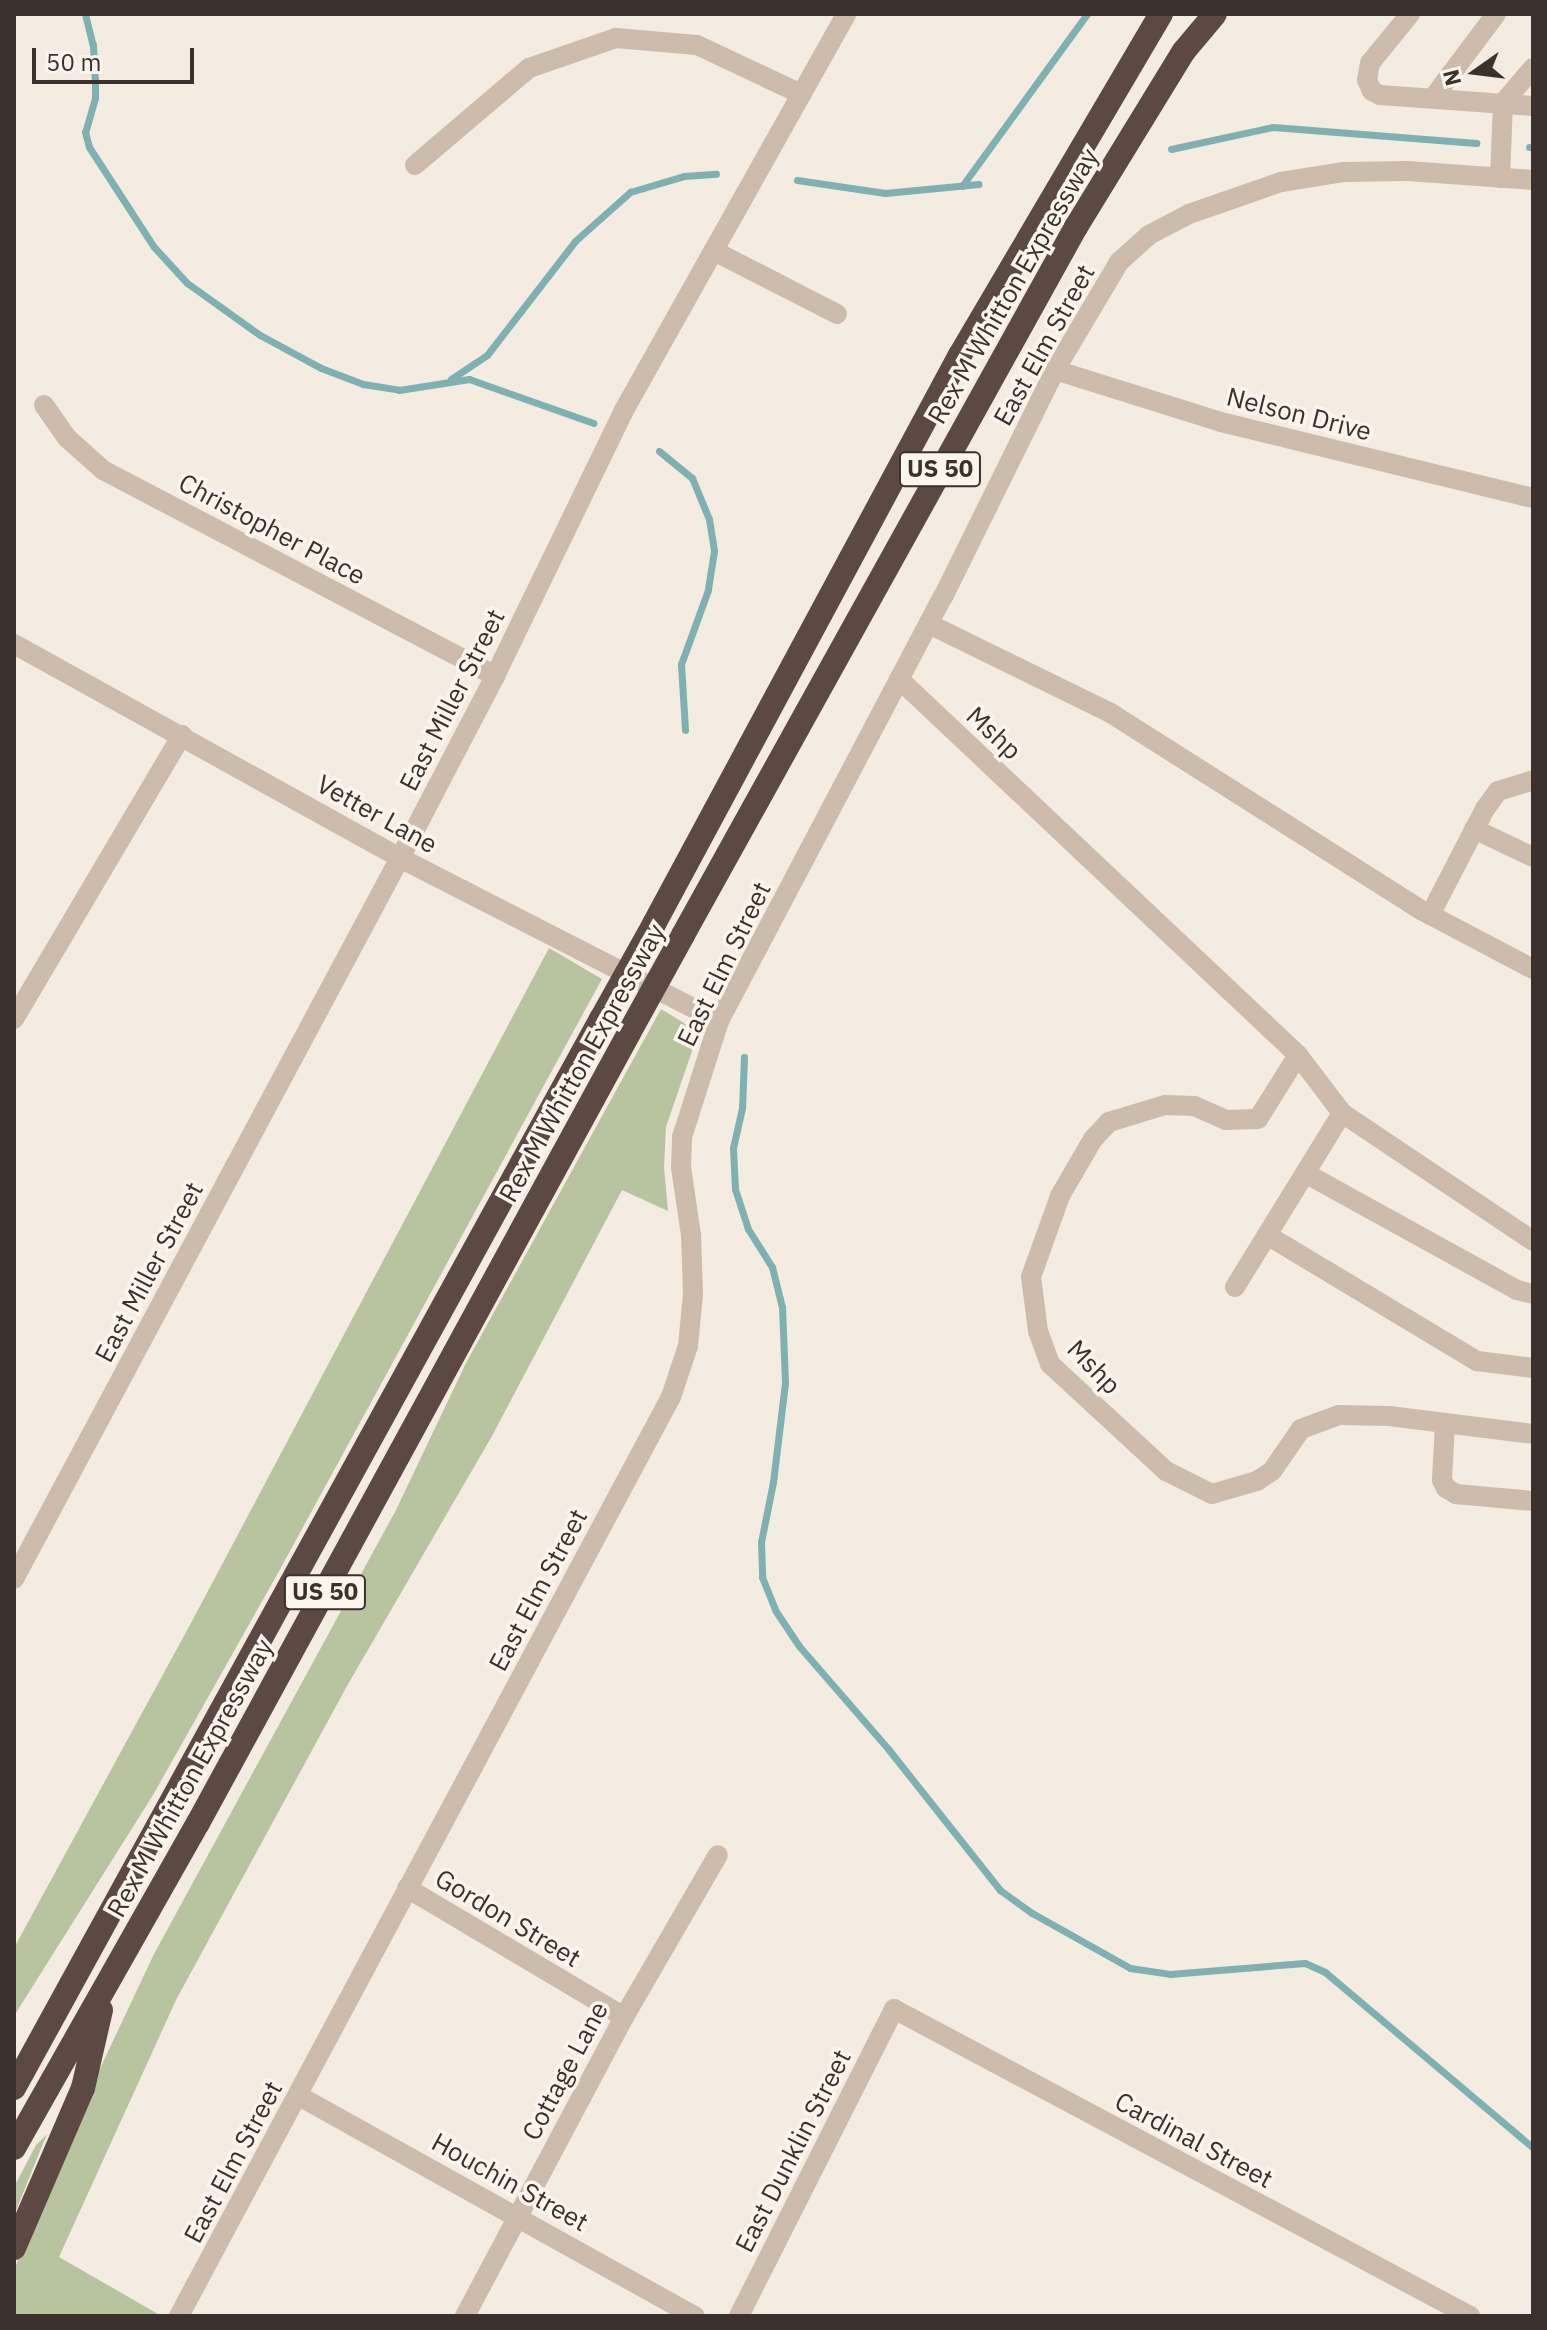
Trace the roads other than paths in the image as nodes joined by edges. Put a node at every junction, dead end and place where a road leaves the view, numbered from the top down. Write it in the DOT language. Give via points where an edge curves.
graph roads {
  1 [pos="846,14"];
  2 [pos="1161,14"];
  3 [pos="1215,14"];
  4 [pos="1410,14"];
  5 [pos="1496,14"];
  6 [pos="1533,68"];
  7 [pos="801,94"];
  8 [pos="1433,98"];
  9 [pos="1503,103"];
  10 [pos="1533,106"];
  11 [pos="415,165"];
  12 [pos="1500,178"];
  13 [pos="1533,180"];
  14 [pos="714,251"];
  15 [pos="837,314"];
  16 [pos="1055,370"];
  17 [pos="44,405"];
  18 [pos="1533,498"];
  19 [pos="929,624"];
  20 [pos="14,644"];
  21 [pos="495,676"];
  22 [pos="899,679"];
  23 [pos="182,735"];
  24 [pos="1533,780"];
  25 [pos="1474,829"];
  26 [pos="1533,857"];
  27 [pos="400,858"];
  28 [pos="1430,915"];
  29 [pos="1533,969"];
  30 [pos="14,1019"];
  31 [pos="719,1021"];
  32 [pos="1298,1055"];
  33 [pos="1342,1113"];
  34 [pos="1305,1173"];
  35 [pos="1267,1235"];
  36 [pos="1533,1241"];
  37 [pos="1235,1287"];
  38 [pos="1533,1294"];
  39 [pos="1533,1368"];
  40 [pos="1445,1424"];
  41 [pos="1533,1434"];
  42 [pos="1533,1501"];
  43 [pos="14,1579"];
  44 [pos="718,1855"];
  45 [pos="407,1888"];
  46 [pos="79,1970"];
  47 [pos="108,1983"];
  48 [pos="894,2009"];
  49 [pos="624,2017"];
  50 [pos="14,2060"];
  51 [pos="14,2088"];
  52 [pos="299,2096"];
  53 [pos="14,2148"];
  54 [pos="517,2215"];
  55 [pos="14,2248"];
  56 [pos="179,2316"];
  57 [pos="465,2316"];
  58 [pos="695,2316"];
  59 [pos="739,2316"];
  60 [pos="1470,2316"];
  1 -- 7 [label="street, East Miller Street"];
  2 -- 46 [label="highway, Rex M Whitton Expressway / US 50, bridge" via="960,355"];
  3 -- 47 [label="highway, Rex M Whitton Expressway / US 50, bridge" via="1184,51 1076,227"];
  4 -- 8 [label="street" via="1370,63 1367,80 1380,95"];
  5 -- 8 [label="street"];
  6 -- 9 [label="street"];
  7 -- 11 [label="street" via="697,45 616,38 529,68"];
  7 -- 14 [label="street, East Miller Street"];
  8 -- 9 [label="street"];
  9 -- 10 [label="street"];
  9 -- 12 [label="street"];
  12 -- 13 [label="street, East Elm Street"];
  12 -- 16 [label="street, East Elm Street" via="1344,172 1281,182 1189,214 1149,235 1119,262"];
  14 -- 15 [label="street"];
  14 -- 21 [label="street, East Miller Street" via="623,412"];
  16 -- 18 [label="street, Nelson Drive" via="1221,422"];
  16 -- 19 [label="street, East Elm Street"];
  17 -- 21 [label="street, Christopher Place" via="67,438 103,470"];
  19 -- 22 [label="street, East Elm Street"];
  19 -- 28 [label="street" via="1109,712"];
  20 -- 23 [label="street, Vetter Lane"];
  21 -- 27 [label="street, East Miller Street"];
  22 -- 31 [label="street, East Elm Street"];
  22 -- 32 [label="street, Mshp"];
  23 -- 27 [label="street, Vetter Lane"];
  23 -- 30 [label="street"];
  24 -- 25 [label="street" via="1498,791"];
  25 -- 26 [label="street"];
  25 -- 28 [label="street"];
  27 -- 31 [label="street, Vetter Lane"];
  27 -- 43 [label="street, East Miller Street"];
  28 -- 29 [label="street"];
  31 -- 45 [label="street, East Elm Street" via="682,1137 693,1294 688,1346 671,1397"];
  32 -- 33 [label="street, Mshp"];
  32 -- 40 [label="street, Mshp" via="1258,1119 1226,1120 1194,1106 1165,1105 1109,1122 1093,1139 1060,1196 1031,1277 1041,1343 1065,1381 1145,1454 1212,1494 1272,1471 1301,1429 1314,1421 1362,1414"];
  33 -- 34 [label="street"];
  33 -- 36 [label="street, Mshp"];
  34 -- 35 [label="street"];
  34 -- 38 [label="street"];
  35 -- 37 [label="street"];
  35 -- 39 [label="street" via="1477,1361"];
  40 -- 41 [label="street, Mshp"];
  40 -- 42 [label="street" via="1446,1488 1456,1494"];
  44 -- 49 [label="street, Cottage Lane"];
  45 -- 49 [label="street, Gordon Street"];
  45 -- 52 [label="street, East Elm Street"];
  46 -- 50 [label="highway"];
  46 -- 51 [label="highway, Rex M Whitton Expressway / US 50"];
  47 -- 53 [label="highway, Rex M Whitton Expressway / US 50"];
  47 -- 55 [label="highway" via="83,2088"];
  48 -- 59 [label="street, East Dunklin Street"];
  48 -- 60 [label="street, Cardinal Street"];
  49 -- 54 [label="street, Cottage Lane"];
  52 -- 54 [label="street, Houchin Street"];
  52 -- 56 [label="street, East Elm Street"];
  54 -- 57 [label="street, Cottage Lane"];
  54 -- 58 [label="street, Houchin Street"];
}
